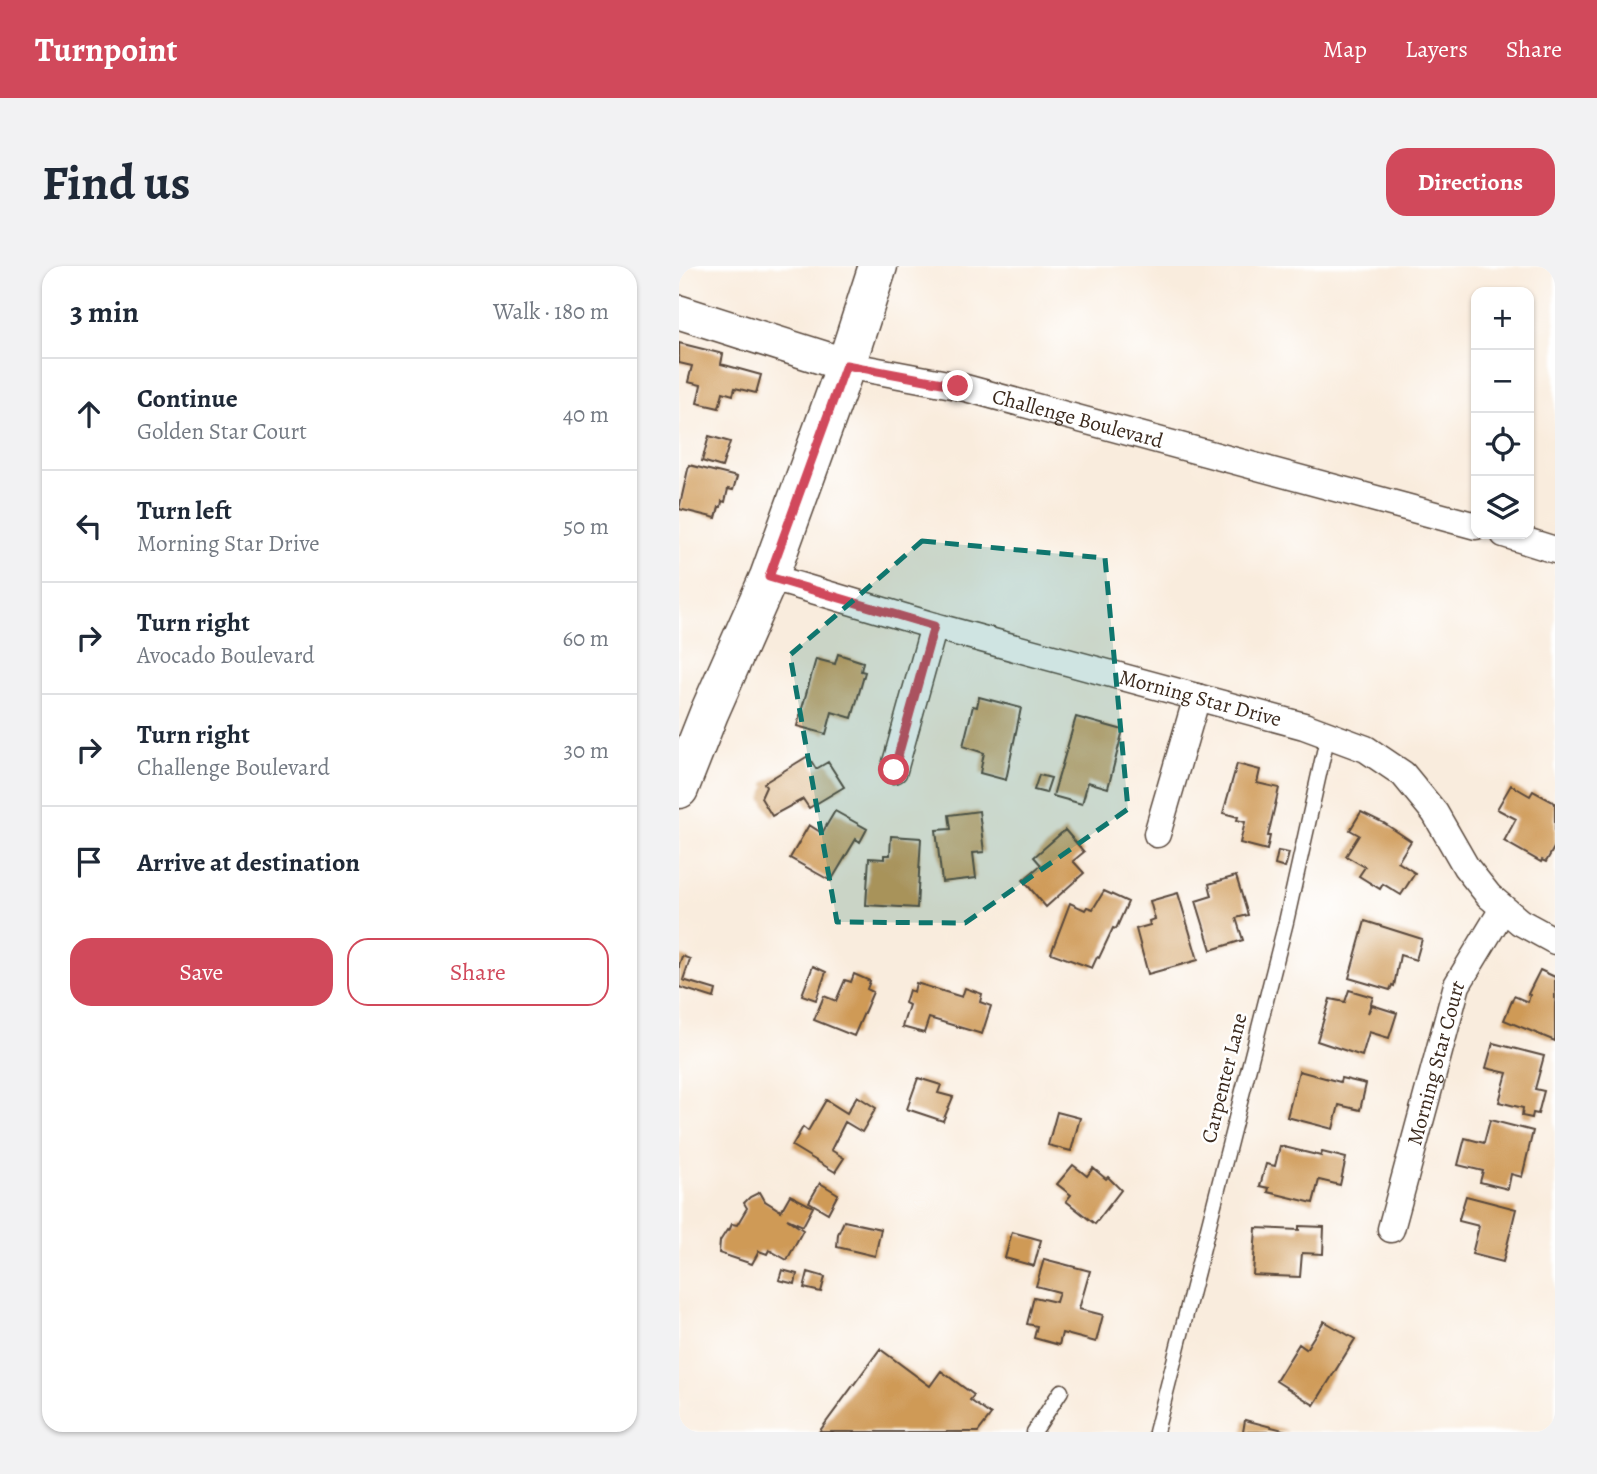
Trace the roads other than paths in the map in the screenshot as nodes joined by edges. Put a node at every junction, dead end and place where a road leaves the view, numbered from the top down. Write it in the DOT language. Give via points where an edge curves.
graph roads {
  1 [pos="878,266"];
  2 [pos="679,312"];
  3 [pos="846,365"];
  4 [pos="1471,525"];
  5 [pos="1520,539"];
  6 [pos="1555,550"];
  7 [pos="769,577"];
  8 [pos="934,626"];
  9 [pos="1197,697"];
  10 [pos="1328,734"];
  11 [pos="894,770"];
  12 [pos="679,789"];
  13 [pos="1157,834"];
  14 [pos="1503,909"];
  15 [pos="1555,941"];
  16 [pos="1391,1229"];
  17 [pos="1061,1391"];
  18 [pos="1034,1432"];
  19 [pos="1156,1432"];
  1 -- 3 [label="main road"];
  2 -- 3 [label="street, Challenge Boulevard"];
  3 -- 4 [label="street, Challenge Boulevard" via="958,386"];
  3 -- 7 [label="main road"];
  5 -- 6 [label="street"];
  7 -- 8 [label="street, Morning Star Drive"];
  7 -- 12 [label="main road"];
  8 -- 9 [label="street, Morning Star Drive"];
  8 -- 11 [label="street"];
  9 -- 10 [label="street, Morning Star Drive"];
  9 -- 13 [label="street"];
  10 -- 14 [label="street, Morning Star Drive" via="1366,749 1403,774 1435,813 1477,882"];
  10 -- 19 [label="lane, Carpenter Lane" via="1286,922"];
  14 -- 15 [label="street, Morning Star Drive"];
  14 -- 16 [label="street, Morning Star Court" via="1457,985"];
  17 -- 18 [label="lane"];
}
